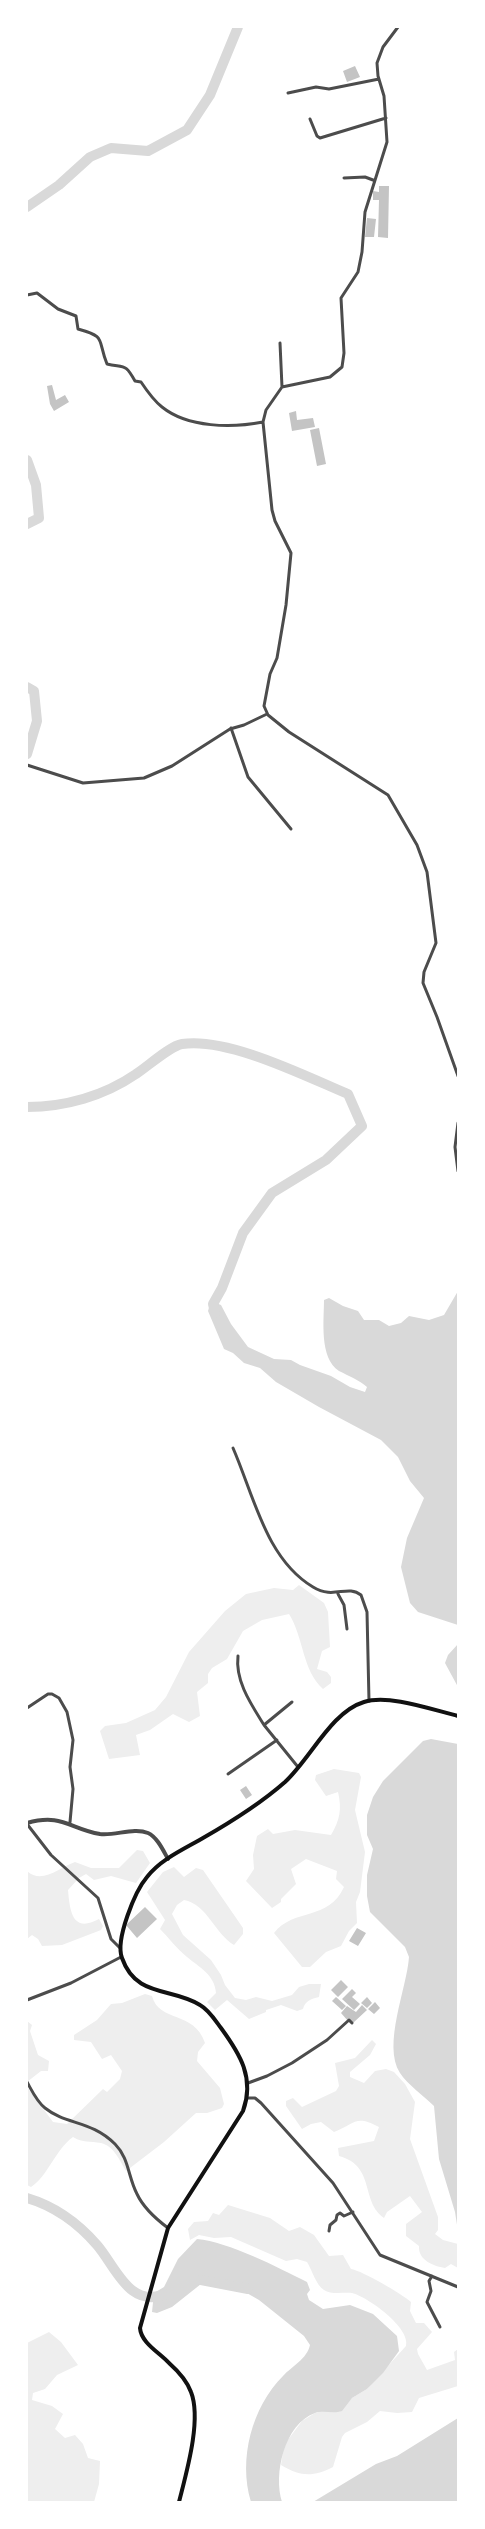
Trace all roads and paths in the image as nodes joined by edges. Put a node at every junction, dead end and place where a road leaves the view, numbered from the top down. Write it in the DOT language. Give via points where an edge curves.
graph roads {
  1 [pos="398,27"];
  2 [pos="379,79"];
  3 [pos="288,93"];
  4 [pos="386,118"];
  5 [pos="310,119"];
  6 [pos="344,178"];
  7 [pos="373,180"];
  8 [pos="27,295"];
  9 [pos="280,343"];
  10 [pos="282,387"];
  11 [pos="263,422"];
  12 [pos="267,714"];
  13 [pos="231,728"];
  14 [pos="27,765"];
  15 [pos="291,829"];
  16 [pos="458,1076"];
  17 [pos="458,1124"];
  18 [pos="458,1171"];
  19 [pos="233,1448"];
  20 [pos="338,1594"];
  21 [pos="347,1629"];
  22 [pos="238,1656"];
  23 [pos="369,1701"];
  24 [pos="292,1702"];
  25 [pos="27,1708"];
  26 [pos="458,1716"];
  27 [pos="264,1725"];
  28 [pos="277,1740"];
  29 [pos="299,1768"];
  30 [pos="228,1774"];
  31 [pos="70,1822"];
  32 [pos="27,1823"];
  33 [pos="168,1859"];
  34 [pos="120,1948"];
  35 [pos="121,1957"];
  36 [pos="27,2000"];
  37 [pos="352,2023"];
  38 [pos="27,2082"];
  39 [pos="248,2083"];
  40 [pos="248,2098"];
  41 [pos="353,2212"];
  42 [pos="168,2228"];
  43 [pos="329,2231"];
  44 [pos="432,2276"];
  45 [pos="458,2287"];
  46 [pos="440,2327"];
  47 [pos="179,2502"];
  1 -- 2 [label="street" via="379,54"];
  2 -- 3 [label="street"];
  2 -- 4 [label="street"];
  4 -- 5 [label="street" via="320,138"];
  4 -- 7 [label="street" via="387,142"];
  6 -- 7 [label="street"];
  7 -- 10 [label="street" via="358,272 341,298 342,367 330,376"];
  8 -- 11 [label="street" via="38,293 58,309 75,316 78,329 90,331 99,340 107,364 125,367 160,406 177,417 232,426"];
  9 -- 10 [label="street"];
  10 -- 11 [label="street" via="266,410"];
  11 -- 12 [label="street" via="272,510 291,553 277,658 265,699"];
  12 -- 13 [label="street"];
  12 -- 16 [label="street" via="316,751 388,795 417,845 427,872 436,943 423,983"];
  13 -- 14 [label="street" via="156,775 124,781 76,782"];
  13 -- 15 [label="street" via="248,777"];
  17 -- 18 [label="street"];
  19 -- 20 [label="street" via="276,1550 302,1580 321,1591"];
  20 -- 21 [label="street" via="344,1605"];
  20 -- 23 [label="street" via="354,1591 365,1603"];
  22 -- 27 [label="street" via="237,1668 246,1695"];
  23 -- 26 [label="main road" via="400,1703"];
  23 -- 29 [label="main road" via="342,1715"];
  24 -- 27 [label="street"];
  25 -- 31 [label="street" via="52,1694 68,1712 74,1740"];
  27 -- 28 [label="street"];
  28 -- 29 [label="street"];
  28 -- 30 [label="street"];
  29 -- 33 [label="main road" via="266,1798"];
  31 -- 32 [label="street"];
  31 -- 33 [label="street" via="100,1834 148,1833"];
  32 -- 34 [label="street" via="51,1855 98,1898 111,1939"];
  33 -- 34 [label="main road" via="141,1885"];
  34 -- 35 [label="main road"];
  35 -- 36 [label="street"];
  35 -- 39 [label="main road" via="139,1983 195,2002 208,2011 242,2059"];
  37 -- 39 [label="street" via="349,2020 327,2040 286,2066"];
  38 -- 42 [label="street" via="43,2107 94,2128 116,2145 127,2163 137,2194 153,2217"];
  39 -- 40 [label="main road"];
  40 -- 41 [label="street" via="261,2103 333,2183"];
  40 -- 42 [label="main road"];
  41 -- 43 [label="street" via="337,2215"];
  41 -- 44 [label="street" via="380,2255"];
  42 -- 47 [label="main road" via="141,2334 182,2377 193,2398 194,2420"];
  44 -- 45 [label="street"];
  44 -- 46 [label="street" via="431,2292 426,2298"];
}
